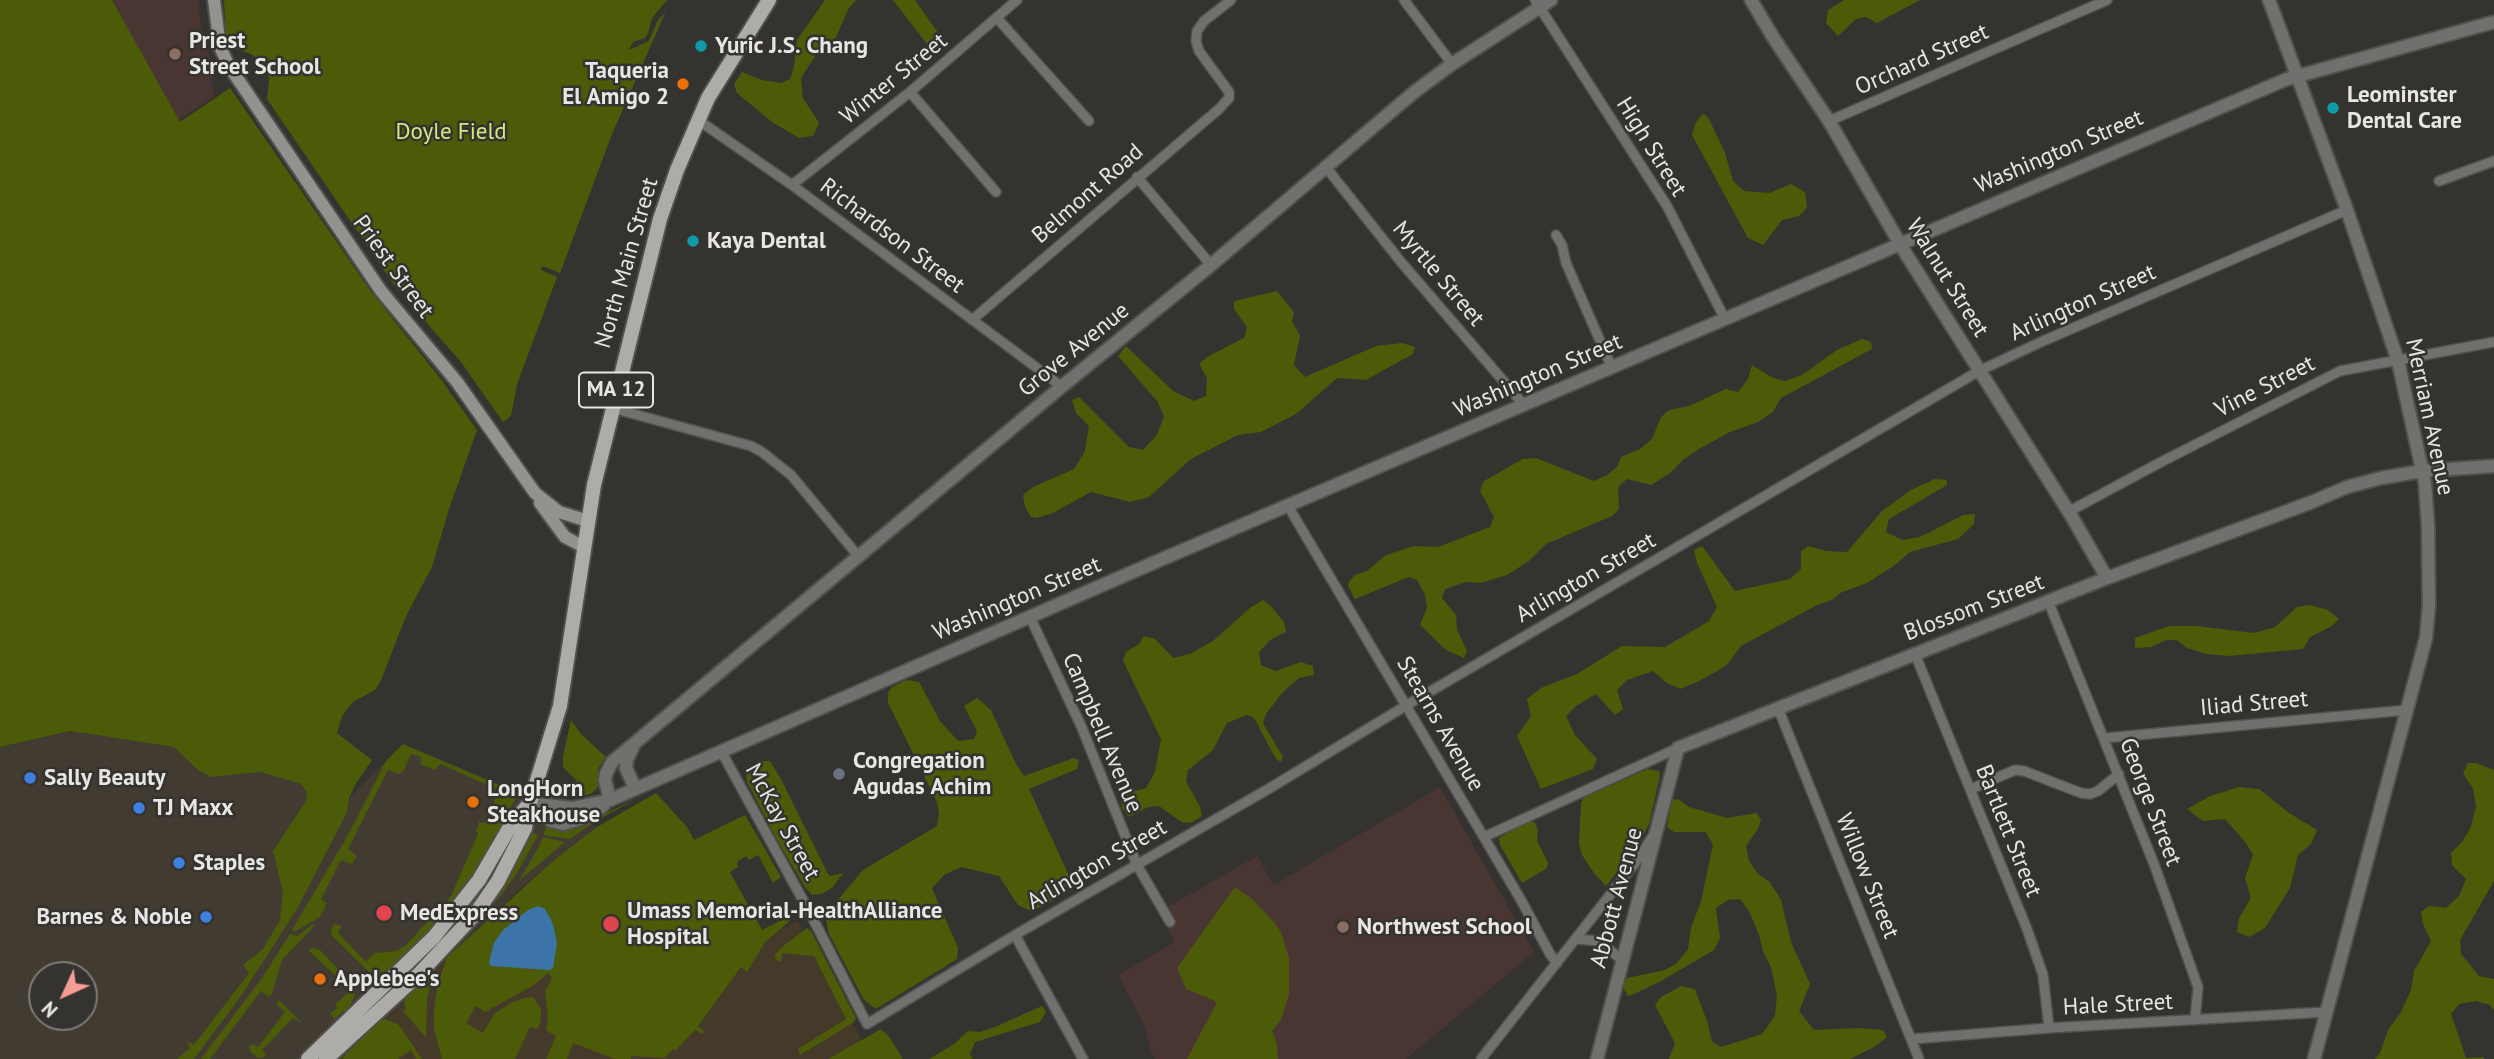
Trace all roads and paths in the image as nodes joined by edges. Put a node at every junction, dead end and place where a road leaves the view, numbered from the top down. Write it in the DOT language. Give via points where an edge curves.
graph roads {
  1 [pos="214,0"];
  2 [pos="769,0"];
  3 [pos="1017,0"];
  4 [pos="1231,0"];
  5 [pos="1404,0"];
  6 [pos="1551,0"];
  7 [pos="1751,0"];
  8 [pos="2107,0"];
  9 [pos="2269,0"];
  10 [pos="1537,4"];
  11 [pos="997,18"];
  12 [pos="2494,22"];
  13 [pos="1452,64"];
  14 [pos="2297,75"];
  15 [pos="910,92"];
  16 [pos="698,120"];
  17 [pos="1089,121"];
  18 [pos="1829,121"];
  19 [pos="2494,161"];
  20 [pos="1325,166"];
  21 [pos="1137,177"];
  22 [pos="2439,181"];
  23 [pos="792,185"];
  24 [pos="996,192"];
  25 [pos="2347,210"];
  26 [pos="1556,235"];
  27 [pos="1901,245"];
  28 [pos="1210,265"];
  29 [pos="1725,319"];
  30 [pos="972,320"];
  31 [pos="2494,342"];
  32 [pos="2398,360"];
  33 [pos="1612,368"];
  34 [pos="1979,371"];
  35 [pos="1061,386"];
  36 [pos="1524,405"];
  37 [pos="612,408"];
  38 [pos="2494,466"];
  39 [pos="2422,471"];
  40 [pos="535,493"];
  41 [pos="1288,506"];
  42 [pos="2068,512"];
  43 [pos="588,521"];
  44 [pos="584,547"];
  45 [pos="859,556"];
  46 [pos="2107,578"];
  47 [pos="2049,603"];
  48 [pos="1030,617"];
  49 [pos="1915,654"];
  50 [pos="1407,705"];
  51 [pos="1778,708"];
  52 [pos="2407,710"];
  53 [pos="2105,738"];
  54 [pos="633,747"];
  55 [pos="1678,748"];
  56 [pos="721,751"];
  57 [pos="2119,774"];
  58 [pos="635,788"];
  59 [pos="1971,789"];
  60 [pos="610,800"];
  61 [pos="530,803"];
  62 [pos="1658,826"];
  63 [pos="1484,837"];
  64 [pos="1137,865"];
  65 [pos="1170,922"];
  66 [pos="1015,935"];
  67 [pos="1576,939"];
  68 [pos="1622,960"];
  69 [pos="1557,963"];
  70 [pos="2326,1012"];
  71 [pos="2196,1020"];
  72 [pos="867,1024"];
  73 [pos="2049,1028"];
  74 [pos="1912,1039"];
  75 [pos="308,1059"];
  76 [pos="326,1059"];
  77 [pos="1083,1059"];
  78 [pos="1481,1059"];
  79 [pos="1597,1059"];
  80 [pos="1919,1059"];
  81 [pos="2314,1059"];
  1 -- 40 [label="main road, Priest Street" via="220,47 229,66 381,291 457,382"];
  2 -- 16 [label="main road, North Main Street / MA 12"];
  3 -- 11 [label="street, Winter Street"];
  4 -- 21 [label="street, Belmont Road" via="1204,22 1196,41 1229,98"];
  5 -- 13 [label="street"];
  6 -- 10 [label="street, Grove Avenue"];
  7 -- 18 [label="street, Walnut Street"];
  8 -- 18 [label="street, Orchard Street"];
  9 -- 14 [label="street, Merriam Avenue"];
  10 -- 13 [label="street, Grove Avenue"];
  10 -- 29 [label="street, High Street" via="1667,206"];
  11 -- 15 [label="street, Winter Street"];
  11 -- 17 [label="street"];
  12 -- 14 [label="street, Washington Street"];
  13 -- 20 [label="street, Grove Avenue"];
  14 -- 25 [label="street, Merriam Avenue"];
  14 -- 27 [label="street, Washington Street"];
  15 -- 23 [label="street, Winter Street"];
  15 -- 24 [label="street"];
  16 -- 23 [label="street, Richardson Street"];
  16 -- 37 [label="main road, North Main Street / MA 12" via="660,219"];
  18 -- 27 [label="street, Walnut Street"];
  19 -- 22 [label="street"];
  20 -- 28 [label="street, Grove Avenue"];
  20 -- 36 [label="street, Myrtle Street"];
  21 -- 28 [label="street"];
  21 -- 30 [label="street, Belmont Road"];
  23 -- 30 [label="street, Richardson Street"];
  25 -- 32 [label="street, Merriam Avenue"];
  25 -- 34 [label="street, Arlington Street"];
  26 -- 33 [label="street"];
  27 -- 29 [label="street, Washington Street"];
  27 -- 34 [label="street, Walnut Street"];
  28 -- 35 [label="street, Grove Avenue"];
  29 -- 33 [label="street, Washington Street"];
  30 -- 35 [label="street, Richardson Street"];
  31 -- 32 [label="street, Vine Street"];
  32 -- 39 [label="street, Merriam Avenue"];
  32 -- 42 [label="street, Vine Street" via="2340,370"];
  33 -- 36 [label="street, Washington Street"];
  34 -- 42 [label="street, Walnut Street"];
  34 -- 50 [label="street, Arlington Street"];
  35 -- 45 [label="street, Grove Avenue"];
  36 -- 41 [label="street, Washington Street"];
  37 -- 43 [label="main road, North Main Street / MA 12"];
  37 -- 45 [label="street" via="751,446 769,456 791,475"];
  38 -- 39 [label="street, Blossom Street"];
  39 -- 46 [label="street, Blossom Street" via="2347,487"];
  39 -- 52 [label="street, Merriam Avenue" via="2428,526 2428,612"];
  40 -- 43 [label="main road, Priest Street" via="559,512"];
  40 -- 44 [label="main road" via="561,533"];
  41 -- 48 [label="street, Washington Street"];
  41 -- 50 [label="street, Stearns Avenue"];
  42 -- 46 [label="street, Walnut Street"];
  43 -- 44 [label="main road, North Main Street / MA 12"];
  44 -- 61 [label="main road, North Main Street / MA 12" via="560,706"];
  45 -- 54 [label="street, Grove Avenue"];
  46 -- 47 [label="street, Blossom Street"];
  47 -- 49 [label="street, Blossom Street"];
  47 -- 53 [label="street, George Street"];
  48 -- 56 [label="street, Washington Street"];
  48 -- 64 [label="street, Campbell Avenue" via="1082,728"];
  49 -- 51 [label="street, Blossom Street"];
  49 -- 59 [label="street, Bartlett Street"];
  50 -- 63 [label="street, Stearns Avenue"];
  50 -- 64 [label="street, Arlington Street"];
  51 -- 55 [label="street, Blossom Street"];
  51 -- 74 [label="street, Willow Street"];
  52 -- 53 [label="street, Iliad Street"];
  52 -- 70 [label="street, Merriam Avenue"];
  53 -- 57 [label="street, George Street"];
  54 -- 58 [label="street" via="626,768"];
  54 -- 60 [label="street, Grove Avenue" via="608,768 605,780"];
  55 -- 62 [label="street, Abbott Avenue"];
  55 -- 63 [label="street, Blossom Street"];
  56 -- 58 [label="street, Washington Street"];
  56 -- 72 [label="street, McKay Street"];
  57 -- 59 [label="street" via="2090,794 2015,770"];
  57 -- 71 [label="street, George Street" via="2198,987"];
  58 -- 60 [label="street, Washington Street"];
  59 -- 73 [label="street, Bartlett Street" via="2043,975"];
  60 -- 61 [label="street, Washington Street" via="572,808"];
  61 -- 75 [label="main road, North Main Street / MA 12" via="434,937"];
  61 -- 76 [label="main road, North Main Street / MA 12" via="526,828 512,857 476,913 418,975"];
  62 -- 67 [label="street"];
  62 -- 68 [label="street, Abbott Avenue"];
  63 -- 69 [label="street, Stearns Avenue"];
  64 -- 65 [label="street, Campbell Avenue"];
  64 -- 66 [label="street, Arlington Street"];
  66 -- 72 [label="street, Arlington Street"];
  66 -- 77 [label="street"];
  67 -- 68 [label="street" via="1599,941"];
  67 -- 69 [label="street"];
  68 -- 79 [label="street, Abbott Avenue"];
  69 -- 78 [label="street"];
  70 -- 71 [label="street, Hale Street"];
  70 -- 81 [label="street, Merriam Avenue"];
  71 -- 73 [label="street, Hale Street"];
  73 -- 74 [label="street, Hale Street"];
  74 -- 80 [label="street, Willow Street"];
}
